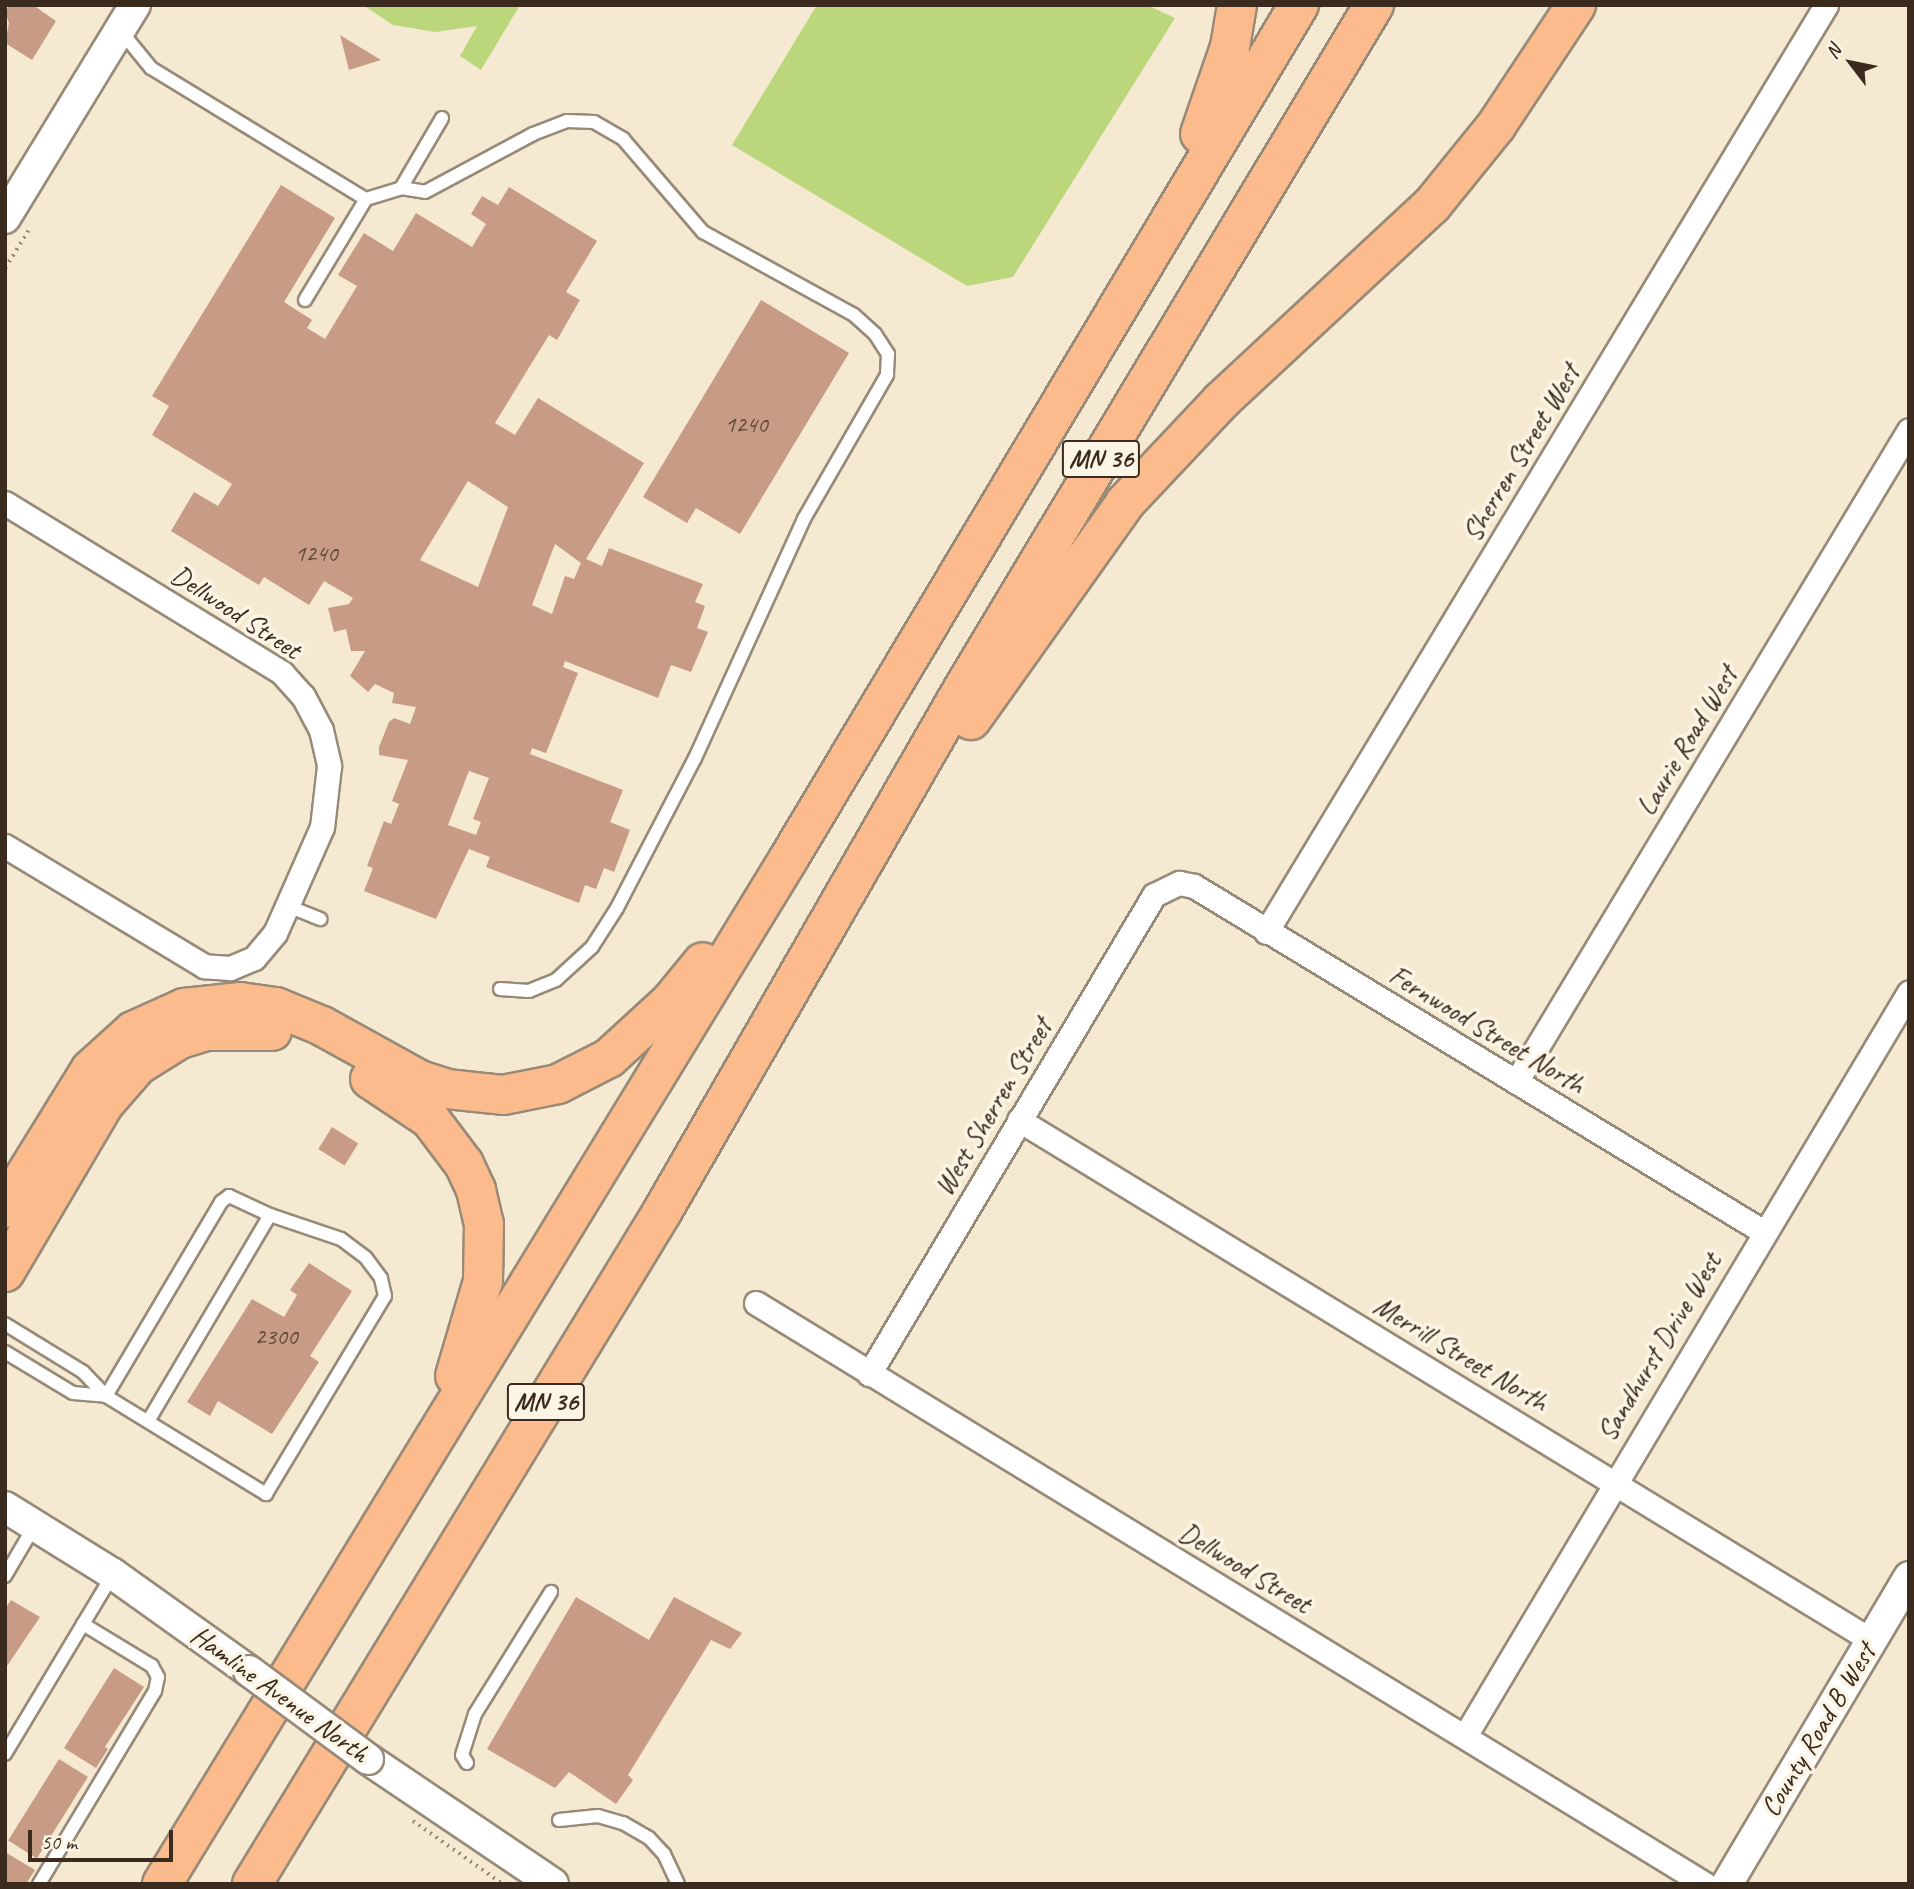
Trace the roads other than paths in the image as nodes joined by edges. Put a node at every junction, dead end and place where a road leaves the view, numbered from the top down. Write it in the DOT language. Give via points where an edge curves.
graph roads {
  1 [pos="1237,5"];
  2 [pos="1299,5"];
  3 [pos="1374,5"];
  4 [pos="1576,5"];
  5 [pos="1826,5"];
  6 [pos="127,18"];
  7 [pos="442,118"];
  8 [pos="401,188"];
  9 [pos="366,199"];
  10 [pos="5,218"];
  11 [pos="1122,299"];
  12 [pos="305,300"];
  13 [pos="1909,430"];
  14 [pos="5,503"];
  15 [pos="5,846"];
  16 [pos="789,858"];
  17 [pos="1180,883"];
  18 [pos="288,906"];
  19 [pos="832,916"];
  20 [pos="320,919"];
  21 [pos="1266,932"];
  22 [pos="500,989"];
  23 [pos="1909,992"];
  24 [pos="1516,1082"];
  25 [pos="1019,1120"];
  26 [pos="5,1208"];
  27 [pos="270,1215"];
  28 [pos="1764,1231"];
  29 [pos="5,1272"];
  30 [pos="756,1303"];
  31 [pos="5,1324"];
  32 [pos="5,1352"];
  33 [pos="869,1374"];
  34 [pos="106,1396"];
  35 [pos="148,1421"];
  36 [pos="1613,1481"];
  37 [pos="400,1498"];
  38 [pos="5,1507"];
  39 [pos="35,1525"];
  40 [pos="113,1574"];
  41 [pos="5,1576"];
  42 [pos="1909,1577"];
  43 [pos="551,1592"];
  44 [pos="83,1624"];
  45 [pos="1871,1640"];
  46 [pos="1465,1736"];
  47 [pos="5,1754"];
  48 [pos="467,1763"];
  49 [pos="559,1820"];
  50 [pos="39,1884"];
  51 [pos="162,1884"];
  52 [pos="252,1884"];
  53 [pos="552,1884"];
  54 [pos="678,1884"];
  55 [pos="1705,1884"];
  56 [pos="1727,1884"];
  1 -- 11 [label="highway" via="1230,47 1209,114"];
  2 -- 11 [label="highway, MN 36"];
  3 -- 19 [label="highway, MN 36" via="971,675"];
  4 -- 19 [label="highway" via="1496,126 1432,205 1221,401 1125,503"];
  5 -- 21 [label="street, Sherren Street West"];
  6 -- 9 [label="lane" via="151,68"];
  6 -- 10 [label="street"];
  7 -- 8 [label="lane"];
  8 -- 9 [label="lane"];
  8 -- 22 [label="lane" via="425,192 533,134 567,121 594,122 623,139 703,232 853,315 875,334 888,354 887,375 804,519 695,758 617,908 593,947 556,980 529,992"];
  9 -- 12 [label="lane"];
  11 -- 16 [label="highway, MN 36"];
  13 -- 24 [label="street, Laurie Road West"];
  14 -- 18 [label="street, Dellwood Street" via="282,673 303,696 321,730 329,766 328,797 322,827"];
  15 -- 18 [label="street, Dellwood Street" via="183,954 219,969 254,958 275,933"];
  16 -- 26 [label="highway" via="671,1001 632,1038 584,1073 531,1091 475,1094 420,1080 322,1026 276,1007 240,1002 184,1008 133,1031 91,1069"];
  16 -- 37 [label="highway, MN 36"];
  17 -- 21 [label="street, Fernwood Street North" via="1194,886"];
  17 -- 25 [label="street, West Sherren Street" via="1154,895"];
  18 -- 20 [label="lane"];
  19 -- 52 [label="highway, MN 36" via="662,1212"];
  21 -- 24 [label="street, Fernwood Street North"];
  23 -- 28 [label="street, Sandhurst Drive West"];
  24 -- 28 [label="street, Fernwood Street North"];
  25 -- 33 [label="street, West Sherren Street"];
  25 -- 36 [label="street, Merrill Street North"];
  27 -- 34 [label="lane" via="229,1196 221,1202"];
  27 -- 35 [label="lane"];
  27 -- 35 [label="lane" via="341,1239 365,1257 381,1278 385,1297 351,1358 266,1494"];
  28 -- 36 [label="street, Sandhurst Drive West"];
  29 -- 37 [label="highway" via="104,1104 138,1065 180,1039 228,1028 278,1032 322,1051 430,1119 464,1164 484,1224 483,1281 468,1339"];
  30 -- 33 [label="street, Dellwood Street"];
  31 -- 34 [label="lane" via="83,1372"];
  32 -- 34 [label="lane" via="73,1393"];
  33 -- 46 [label="street, Dellwood Street"];
  34 -- 35 [label="lane"];
  36 -- 45 [label="street, Merrill Street North"];
  36 -- 46 [label="street, Sandhurst Drive West"];
  37 -- 51 [label="highway, MN 36"];
  38 -- 39 [label="street, Hamline Avenue North"];
  39 -- 40 [label="street, Hamline Avenue North"];
  39 -- 41 [label="lane"];
  40 -- 44 [label="lane"];
  40 -- 53 [label="street, Hamline Avenue North, bridge" via="368,1759"];
  42 -- 45 [label="street, County Road B West"];
  43 -- 48 [label="lane" via="466,1732 462,1755"];
  44 -- 47 [label="lane"];
  44 -- 50 [label="lane" via="152,1665 158,1677 155,1691"];
  45 -- 56 [label="street, County Road B West"];
  46 -- 55 [label="street, Dellwood Street"];
  49 -- 54 [label="lane" via="598,1816 623,1823 649,1838 664,1854"];
}
